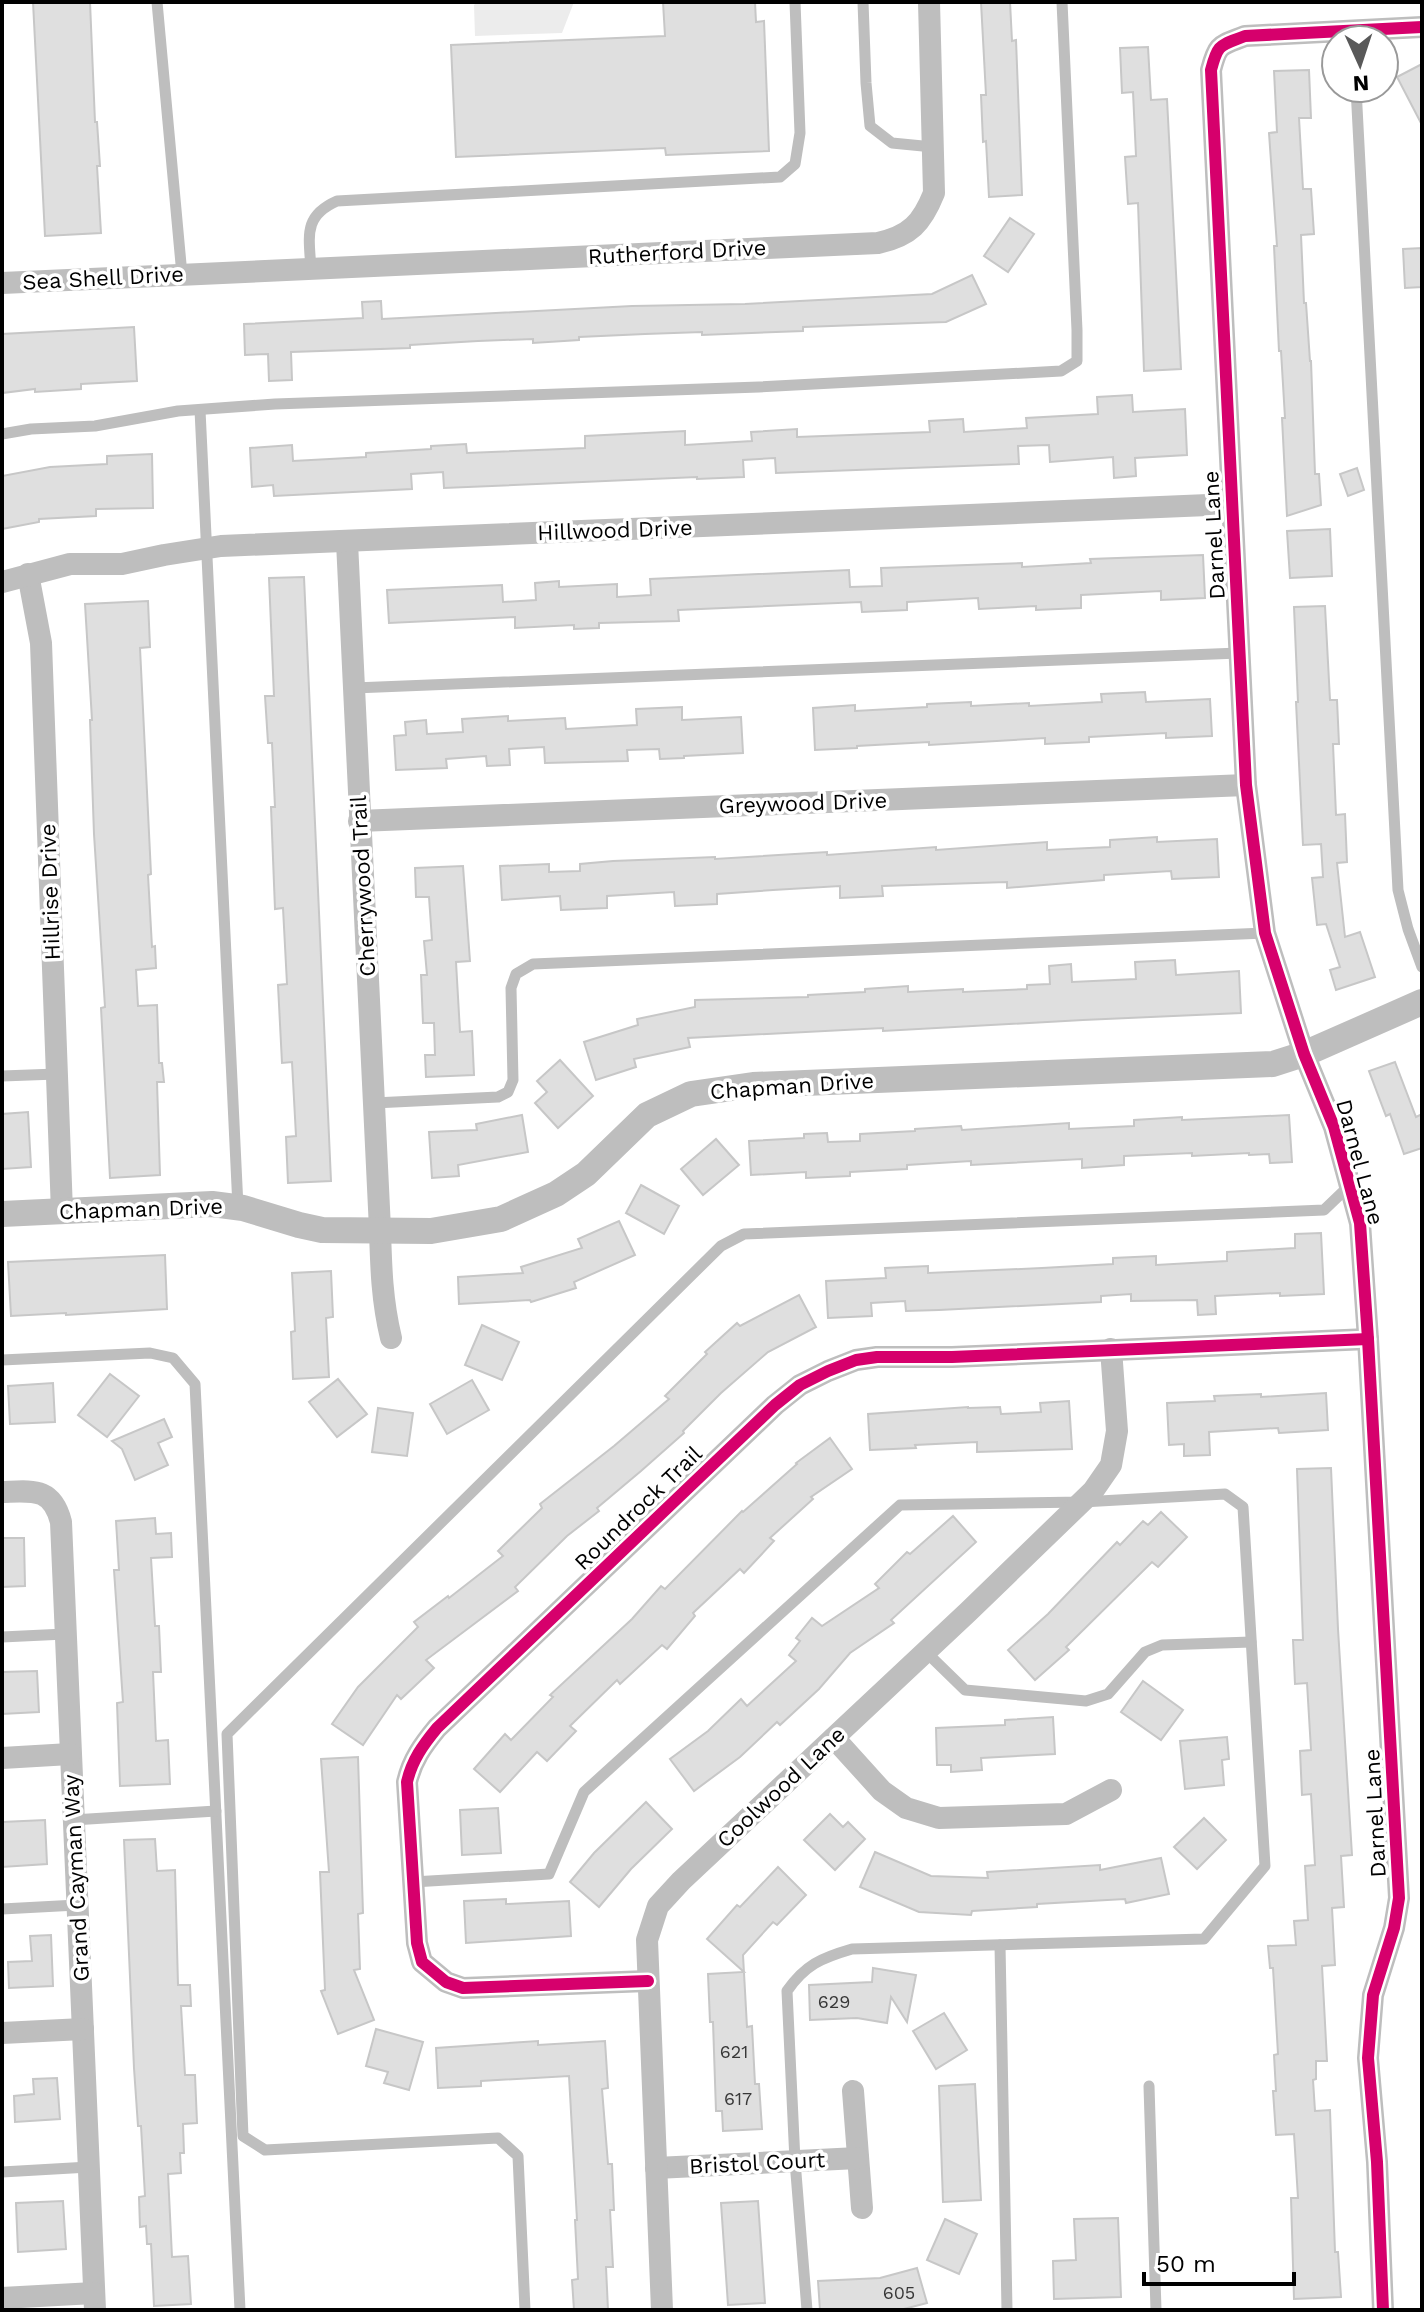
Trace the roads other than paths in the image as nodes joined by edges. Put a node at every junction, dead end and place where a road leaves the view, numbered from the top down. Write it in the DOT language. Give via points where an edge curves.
graph roads {
  1 [pos="157,2"];
  2 [pos="795,2"];
  3 [pos="863,2"];
  4 [pos="929,2"];
  5 [pos="1062,2"];
  6 [pos="1422,27"];
  7 [pos="1400,30"];
  8 [pos="1320,35"];
  9 [pos="1357,104"];
  10 [pos="934,147"];
  11 [pos="311,269"];
  12 [pos="205,274"];
  13 [pos="182,275"];
  14 [pos="2,283"];
  15 [pos="200,410"];
  16 [pos="2,434"];
  17 [pos="1232,504"];
  18 [pos="347,542"];
  19 [pos="207,548"];
  20 [pos="28,574"];
  21 [pos="2,582"];
  22 [pos="1239,653"];
  23 [pos="354,688"];
  24 [pos="1246,785"];
  25 [pos="359,821"];
  26 [pos="1265,933"];
  27 [pos="1422,967"];
  28 [pos="1422,1002"];
  29 [pos="1304,1054"];
  30 [pos="57,1074"];
  31 [pos="2,1076"];
  32 [pos="374,1103"];
  33 [pos="1350,1186"];
  34 [pos="238,1207"];
  35 [pos="62,1212"];
  36 [pos="2,1214"];
  37 [pos="380,1229"];
  38 [pos="391,1338"];
  39 [pos="1368,1339"];
  40 [pos="1111,1349"];
  41 [pos="2,1360"];
  42 [pos="2,1492"];
  43 [pos="1082,1502"];
  44 [pos="65,1634"];
  45 [pos="2,1637"];
  46 [pos="1251,1642"];
  47 [pos="926,1652"];
  48 [pos="834,1738"];
  49 [pos="70,1754"];
  50 [pos="2,1758"];
  51 [pos="1111,1790"];
  52 [pos="216,1811"];
  53 [pos="73,1820"];
  54 [pos="413,1882"];
  55 [pos="77,1905"];
  56 [pos="2,1909"];
  57 [pos="1000,1945"];
  58 [pos="648,1981"];
  59 [pos="83,2029"];
  60 [pos="2,2033"];
  61 [pos="1149,2086"];
  62 [pos="853,2091"];
  63 [pos="858,2158"];
  64 [pos="795,2161"];
  65 [pos="89,2167"];
  66 [pos="656,2168"];
  67 [pos="2,2172"];
  68 [pos="862,2208"];
  69 [pos="2,2298"];
  70 [pos="95,2301"];
  71 [pos="240,2310"];
  72 [pos="525,2310"];
  73 [pos="662,2310"];
  74 [pos="807,2310"];
  75 [pos="1007,2310"];
  76 [pos="1156,2310"];
  77 [pos="1383,2310"];
  1 -- 13 [label="lane"];
  2 -- 11 [label="lane" via="800,133 795,164 780,177 337,201 323,207 311,223"];
  3 -- 10 [label="lane" via="870,126 892,143"];
  4 -- 10 [label="street, Rutherford Drive"];
  5 -- 15 [label="lane" via="1077,361 1061,371"];
  6 -- 7 [label="street"];
  8 -- 17 [label="street, Darnel Lane" via="1245,36 1216,50 1211,70"];
  9 -- 27 [label="lane" via="1398,890"];
  10 -- 11 [label="street, Rutherford Drive" via="934,193 926,213 915,227 878,243"];
  11 -- 12 [label="street, Rutherford Drive"];
  12 -- 13 [label="street, Sea Shell Drive"];
  13 -- 14 [label="street, Sea Shell Drive"];
  15 -- 16 [label="lane"];
  15 -- 19 [label="lane"];
  17 -- 18 [label="street, Hillwood Drive"];
  17 -- 22 [label="street, Darnel Lane"];
  18 -- 19 [label="street, Hillwood Drive"];
  18 -- 23 [label="street, Cherrywood Trail"];
  19 -- 20 [label="street, Hillwood Drive"];
  19 -- 34 [label="lane"];
  20 -- 21 [label="street, Hillwood Drive"];
  20 -- 30 [label="street, Hillrise Drive" via="41,643"];
  22 -- 23 [label="lane"];
  22 -- 24 [label="street, Darnel Lane"];
  23 -- 25 [label="street, Cherrywood Trail"];
  24 -- 25 [label="street, Greywood Drive"];
  24 -- 26 [label="street, Darnel Lane"];
  25 -- 32 [label="street, Cherrywood Trail"];
  26 -- 29 [label="street, Darnel Lane"];
  26 -- 32 [label="lane" via="533,964 516,974 511,988 513,1080 508,1092 498,1097"];
  28 -- 29 [label="street, Chapman Drive"];
  29 -- 33 [label="street, Darnel Lane" via="1334,1127"];
  29 -- 37 [label="street, Chapman Drive" via="1273,1064 753,1085 691,1094 647,1115 586,1174 556,1194 501,1219 431,1231"];
  30 -- 31 [label="lane"];
  30 -- 35 [label="street, Hillrise Drive"];
  32 -- 37 [label="street, Cherrywood Trail"];
  33 -- 39 [label="street, Darnel Lane" via="1360,1223"];
  33 -- 72 [label="lane" via="1324,1210 744,1234 721,1246 227,1734 243,2136 265,2150 498,2138 518,2156"];
  34 -- 35 [label="street, Chapman Drive"];
  34 -- 37 [label="street, Chapman Drive" via="322,1230"];
  35 -- 36 [label="street, Chapman Drive"];
  37 -- 38 [label="street, Cherrywood Trail" via="381,1281"];
  39 -- 40 [label="street, Roundrock Trail"];
  39 -- 77 [label="street, Darnel Lane" via="1399,1898 1373,1995 1368,2058"];
  40 -- 43 [label="street, Coolwood Lane" via="1117,1431 1111,1465"];
  40 -- 54 [label="street, Roundrock Trail" via="877,1357 856,1360 800,1385 420,1749 407,1782"];
  41 -- 52 [label="lane" via="150,1353 173,1358 195,1384"];
  42 -- 44 [label="street, Grand Cayman Way" via="37,1491 57,1508"];
  43 -- 46 [label="lane" via="1225,1494 1243,1507"];
  43 -- 47 [label="street, Coolwood Lane"];
  43 -- 54 [label="lane" via="900,1505 584,1792 549,1874"];
  44 -- 45 [label="lane"];
  44 -- 49 [label="street, Grand Cayman Way"];
  46 -- 47 [label="lane" via="1162,1645 1145,1652 1108,1694 1086,1701 965,1690"];
  46 -- 57 [label="lane" via="1265,1866 1204,1939"];
  47 -- 48 [label="street, Coolwood Lane"];
  48 -- 51 [label="street" via="882,1791 906,1808 939,1818 1066,1814"];
  48 -- 58 [label="street, Coolwood Lane" via="658,1906 647,1940"];
  49 -- 50 [label="street"];
  49 -- 53 [label="street, Grand Cayman Way"];
  52 -- 53 [label="lane"];
  52 -- 71 [label="lane"];
  53 -- 55 [label="street, Grand Cayman Way"];
  54 -- 58 [label="street, Roundrock Trail" via="422,1962 446,1982 463,1988"];
  55 -- 56 [label="lane"];
  55 -- 59 [label="street, Grand Cayman Way"];
  57 -- 64 [label="lane" via="852,1949 800,1972 787,1991"];
  57 -- 75 [label="lane"];
  58 -- 66 [label="street, Coolwood Lane"];
  59 -- 60 [label="street"];
  59 -- 65 [label="street, Grand Cayman Way"];
  61 -- 76 [label="lane"];
  62 -- 63 [label="street, Bristol Court"];
  63 -- 64 [label="street, Bristol Court"];
  63 -- 68 [label="street, Bristol Court"];
  64 -- 66 [label="street, Bristol Court"];
  64 -- 74 [label="lane"];
  65 -- 67 [label="lane"];
  65 -- 70 [label="street, Grand Cayman Way"];
  66 -- 73 [label="street, Coolwood Lane"];
  69 -- 70 [label="street"];
}
